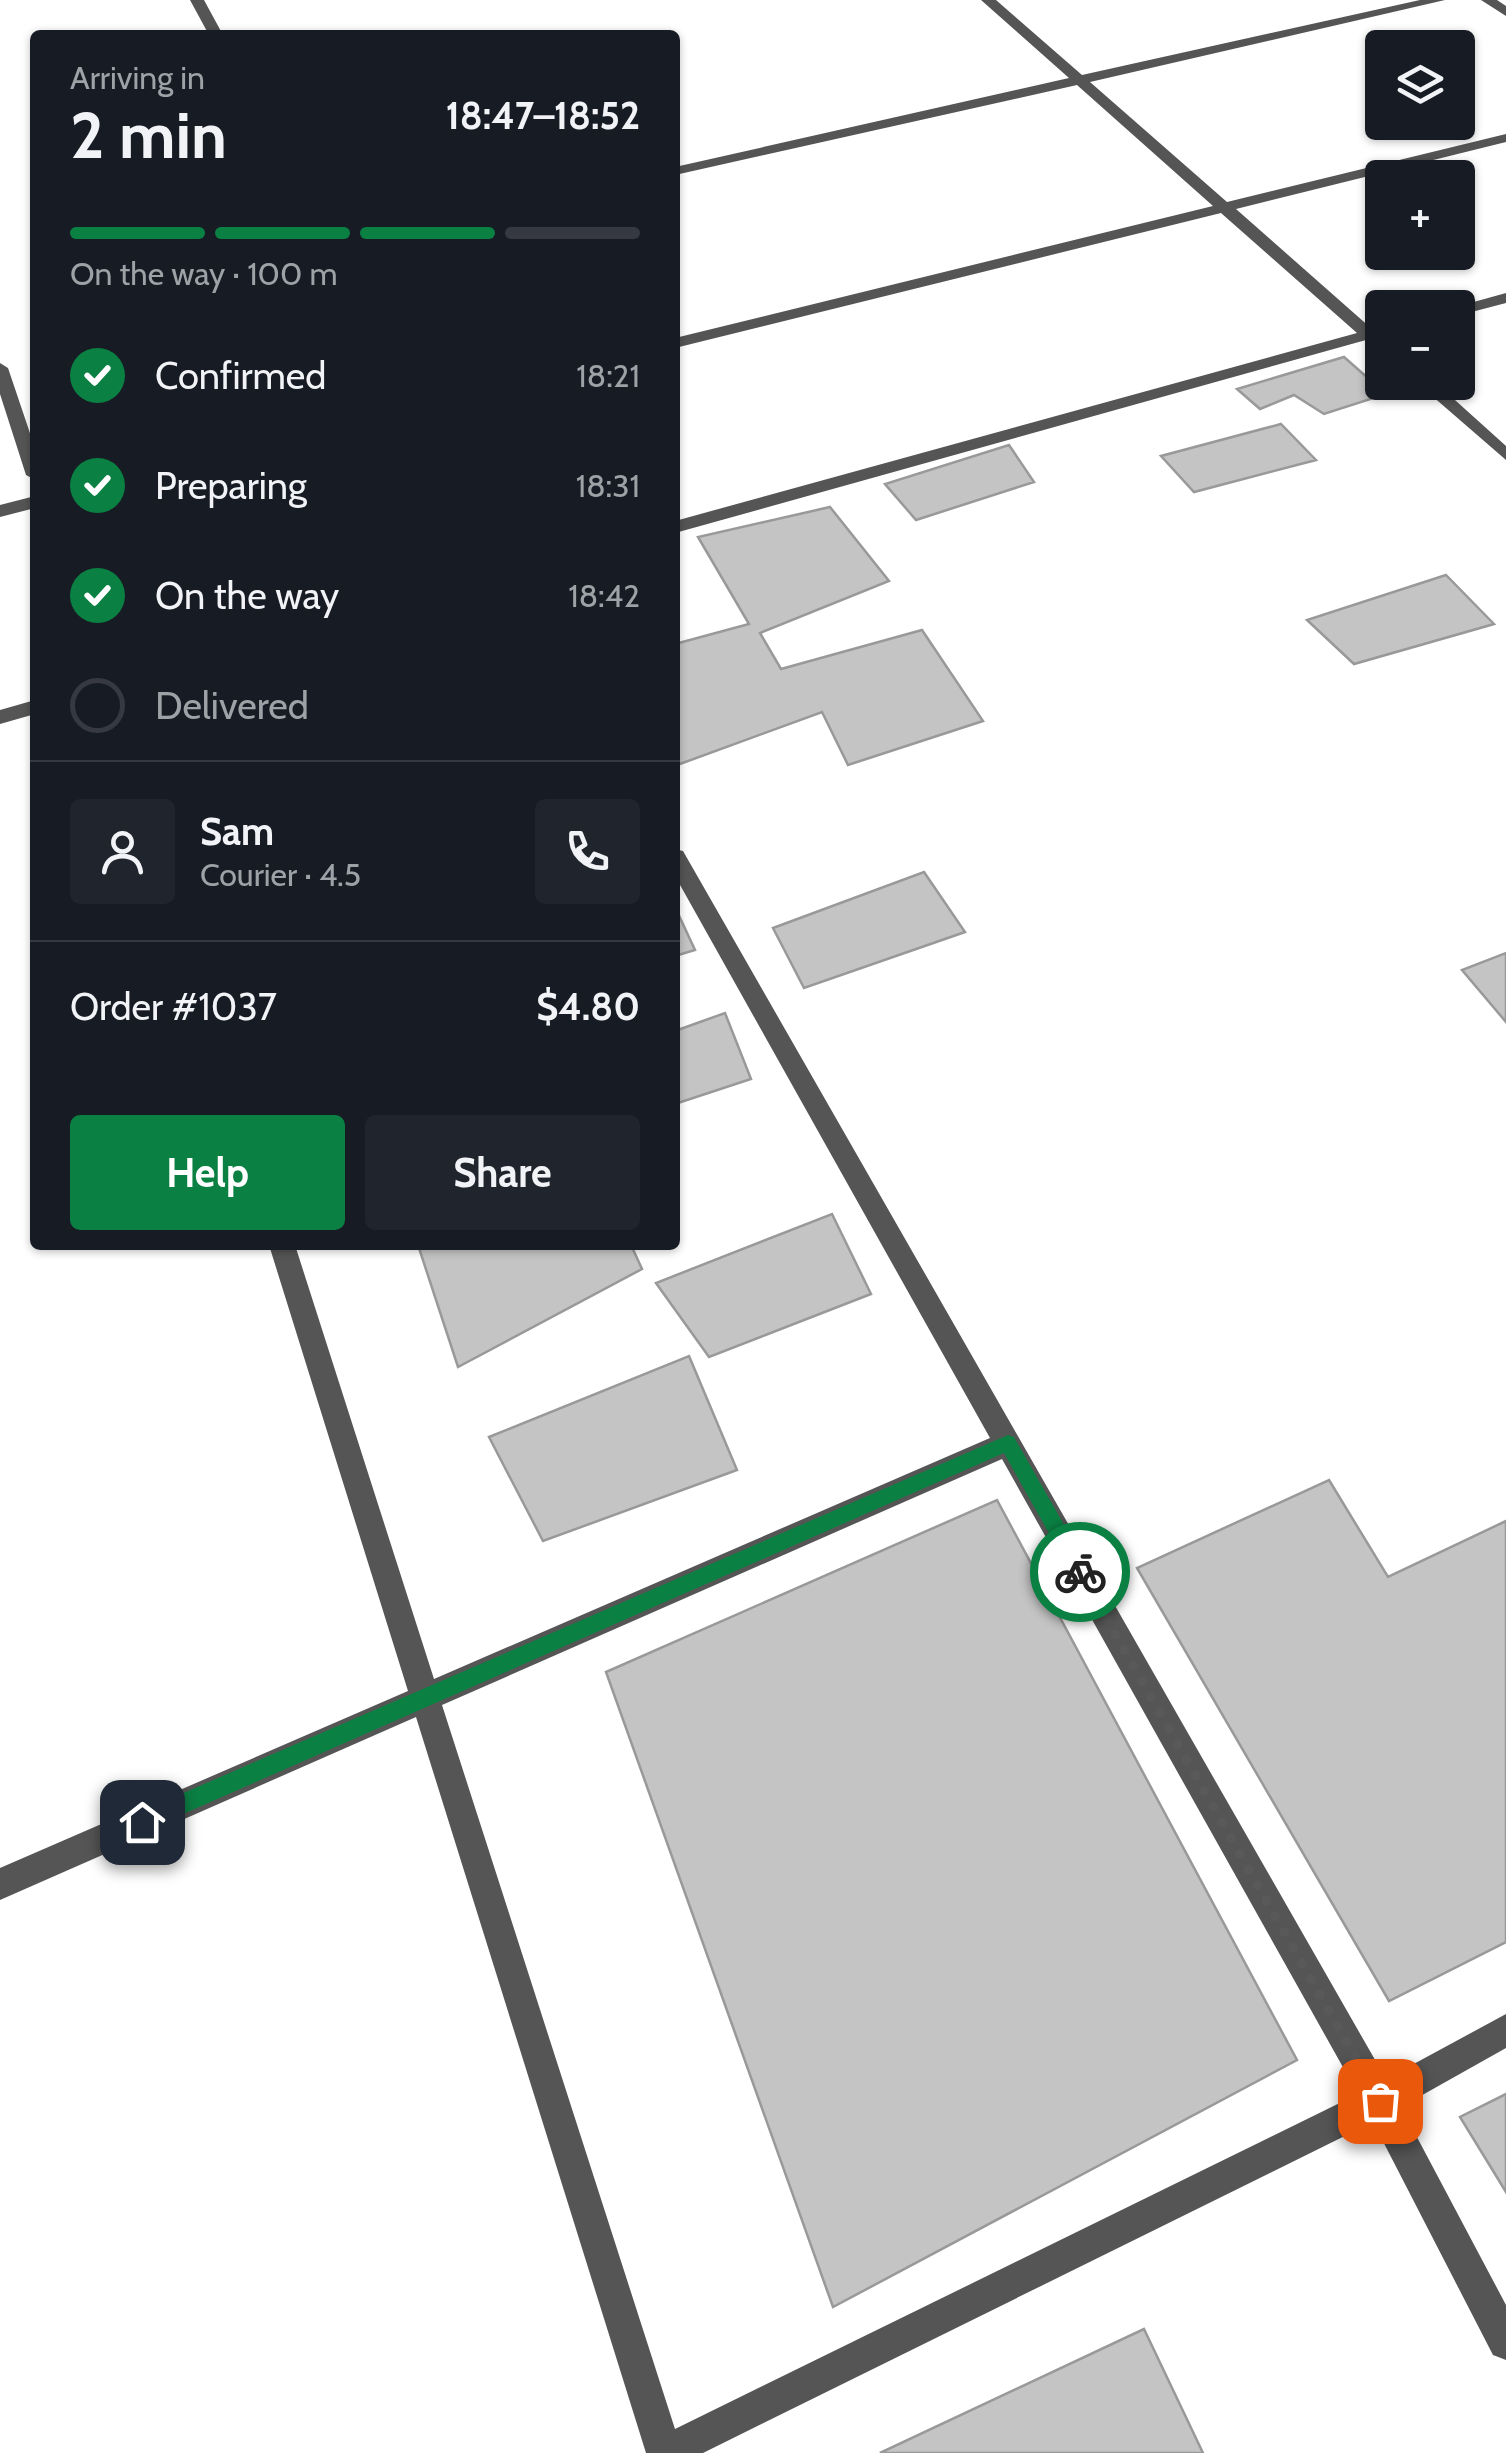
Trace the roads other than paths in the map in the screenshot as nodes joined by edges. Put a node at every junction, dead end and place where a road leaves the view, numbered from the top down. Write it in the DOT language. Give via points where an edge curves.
graph roads {
  1 [pos="198,0"];
  2 [pos="988,0"];
  3 [pos="1438,0"];
  4 [pos="1488,0"];
  5 [pos="1506,12"];
  6 [pos="213,30"];
  7 [pos="1082,82"];
  8 [pos="1506,138"];
  9 [pos="680,169"];
  10 [pos="1223,206"];
  11 [pos="1506,298"];
  12 [pos="1475,306"];
  13 [pos="1365,326"];
  14 [pos="680,341"];
  15 [pos="1365,341"];
  16 [pos="0,368"];
  17 [pos="1444,400"];
  18 [pos="1506,426"];
  19 [pos="1482,433"];
  20 [pos="1506,455"];
  21 [pos="30,460"];
  22 [pos="30,503"];
  23 [pos="0,511"];
  24 [pos="680,526"];
  25 [pos="30,709"];
  26 [pos="0,717"];
  27 [pos="680,866"];
  28 [pos="284,1250"];
  29 [pos="1008,1443"];
  30 [pos="427,1696"];
  31 [pos="0,1884"];
  32 [pos="1506,2030"];
  33 [pos="1380,2101"];
  34 [pos="1506,2342"];
  35 [pos="664,2453"];
  1 -- 6 [label="street"];
  2 -- 7 [label="street"];
  3 -- 7 [label="street"];
  4 -- 5 [label="street"];
  7 -- 9 [label="street"];
  7 -- 10 [label="street"];
  8 -- 10 [label="street"];
  10 -- 13 [label="street"];
  10 -- 14 [label="street"];
  11 -- 12 [label="street"];
  15 -- 24 [label="street"];
  16 -- 21 [label="street"];
  17 -- 19 [label="street"];
  18 -- 19 [label="street"];
  19 -- 20 [label="street"];
  22 -- 23 [label="street"];
  25 -- 26 [label="street"];
  27 -- 29 [label="street"];
  28 -- 30 [label="street"];
  29 -- 30 [label="street"];
  29 -- 33 [label="street"];
  30 -- 31 [label="street"];
  30 -- 35 [label="street"];
  32 -- 33 [label="street"];
  33 -- 34 [label="street"];
  33 -- 35 [label="street"];
}
